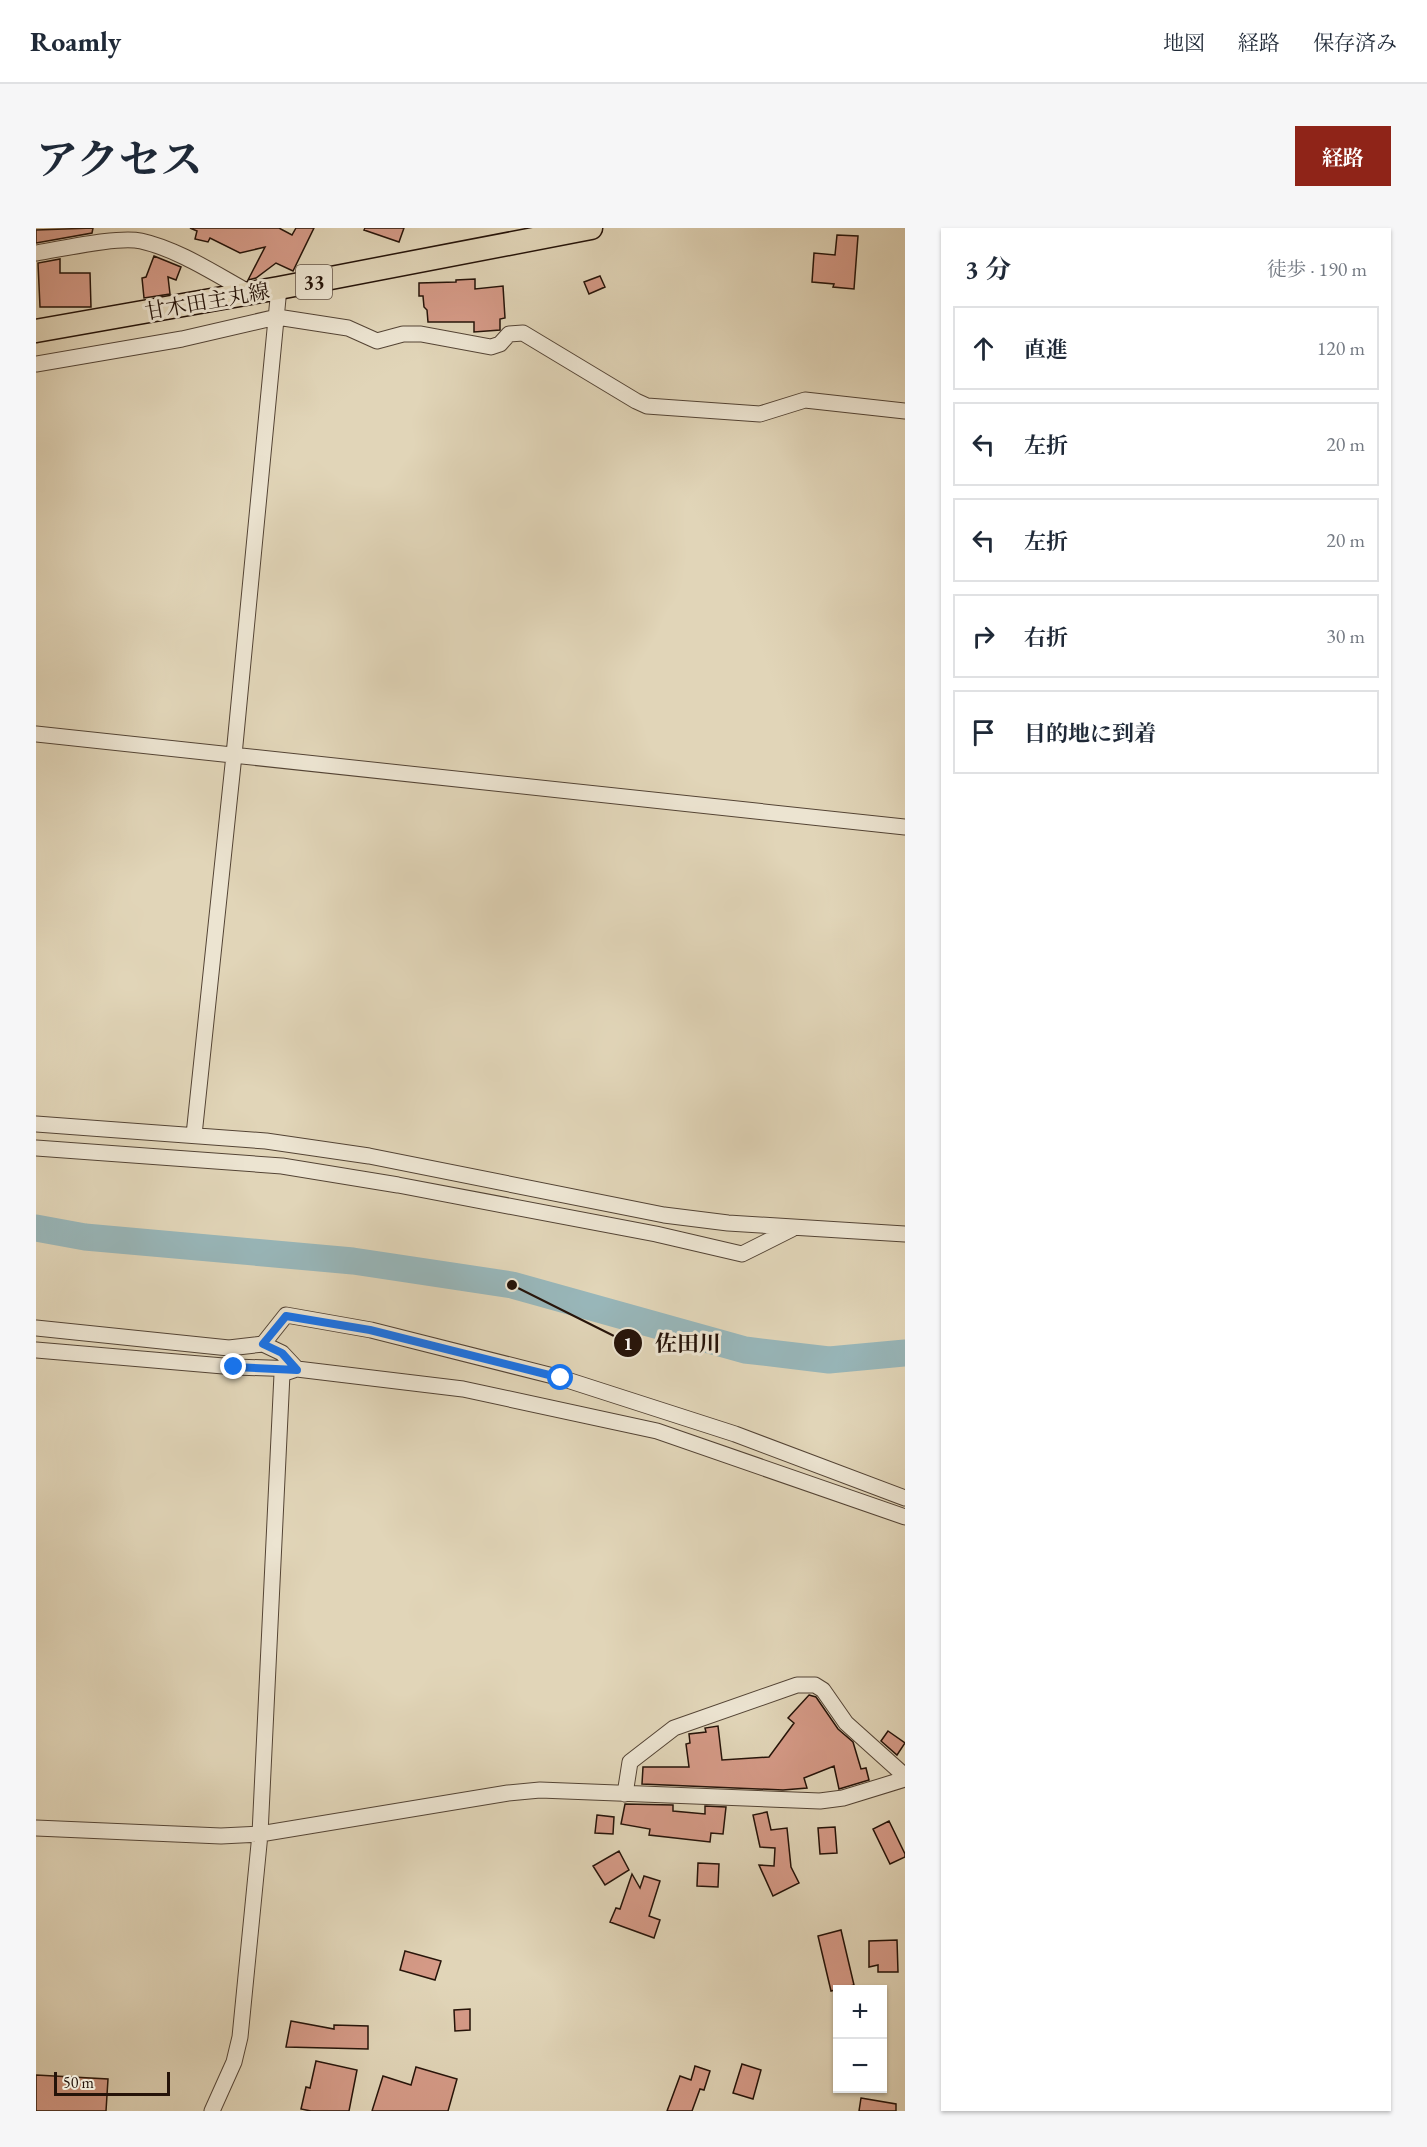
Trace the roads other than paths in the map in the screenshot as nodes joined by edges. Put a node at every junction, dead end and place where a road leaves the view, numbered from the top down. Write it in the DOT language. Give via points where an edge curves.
graph roads {
  1 [pos="130,228"];
  2 [pos="591,228"];
  3 [pos="114,241"];
  4 [pos="36,253"];
  5 [pos="279,288"];
  6 [pos="250,292"];
  7 [pos="277,317"];
  8 [pos="36,331"];
  9 [pos="36,364"];
  10 [pos="905,411"];
  11 [pos="36,734"];
  12 [pos="234,755"];
  13 [pos="905,827"];
  14 [pos="36,1124"];
  15 [pos="194,1135"];
  16 [pos="36,1148"];
  17 [pos="795,1228"];
  18 [pos="905,1234"];
  19 [pos="36,1328"];
  20 [pos="263,1344"];
  21 [pos="36,1350"];
  22 [pos="297,1370"];
  23 [pos="905,1498"];
  24 [pos="905,1516"];
  25 [pos="905,1777"];
  26 [pos="625,1794"];
  27 [pos="36,1828"];
  28 [pos="260,1834"];
  29 [pos="212,2111"];
  1 -- 3 [label="street"];
  2 -- 5 [label="main road, 甘木田主丸線 / 33"];
  3 -- 4 [label="street"];
  3 -- 6 [label="street" via="140,240 163,248"];
  5 -- 6 [label="main road, 甘木田主丸線 / 33"];
  5 -- 7 [label="street"];
  6 -- 8 [label="main road, 甘木田主丸線 / 33"];
  7 -- 9 [label="street" via="182,339"];
  7 -- 10 [label="street" via="348,328 377,341 403,333 490,347 500,344 509,334 523,333 647,406 760,414 805,400"];
  7 -- 12 [label="street"];
  11 -- 12 [label="street"];
  12 -- 13 [label="street"];
  12 -- 15 [label="street"];
  14 -- 15 [label="street"];
  15 -- 17 [label="street" via="369,1156 664,1215"];
  16 -- 17 [label="street" via="282,1166 621,1227 742,1254"];
  17 -- 18 [label="street"];
  19 -- 20 [label="street" via="229,1348"];
  20 -- 22 [label="street" via="282,1353"];
  20 -- 23 [label="street" via="281,1319 297,1316 477,1355 725,1431"];
  21 -- 22 [label="street"];
  22 -- 24 [label="street" via="463,1389 657,1431"];
  22 -- 28 [label="street" via="282,1374"];
  25 -- 26 [label="street" via="820,1802"];
  25 -- 26 [label="street" via="846,1723 823,1690 807,1684 674,1728 630,1762"];
  26 -- 28 [label="street" via="540,1790 508,1793"];
  27 -- 28 [label="street" via="221,1836"];
  28 -- 29 [label="street" via="240,2037 234,2062"];
}
